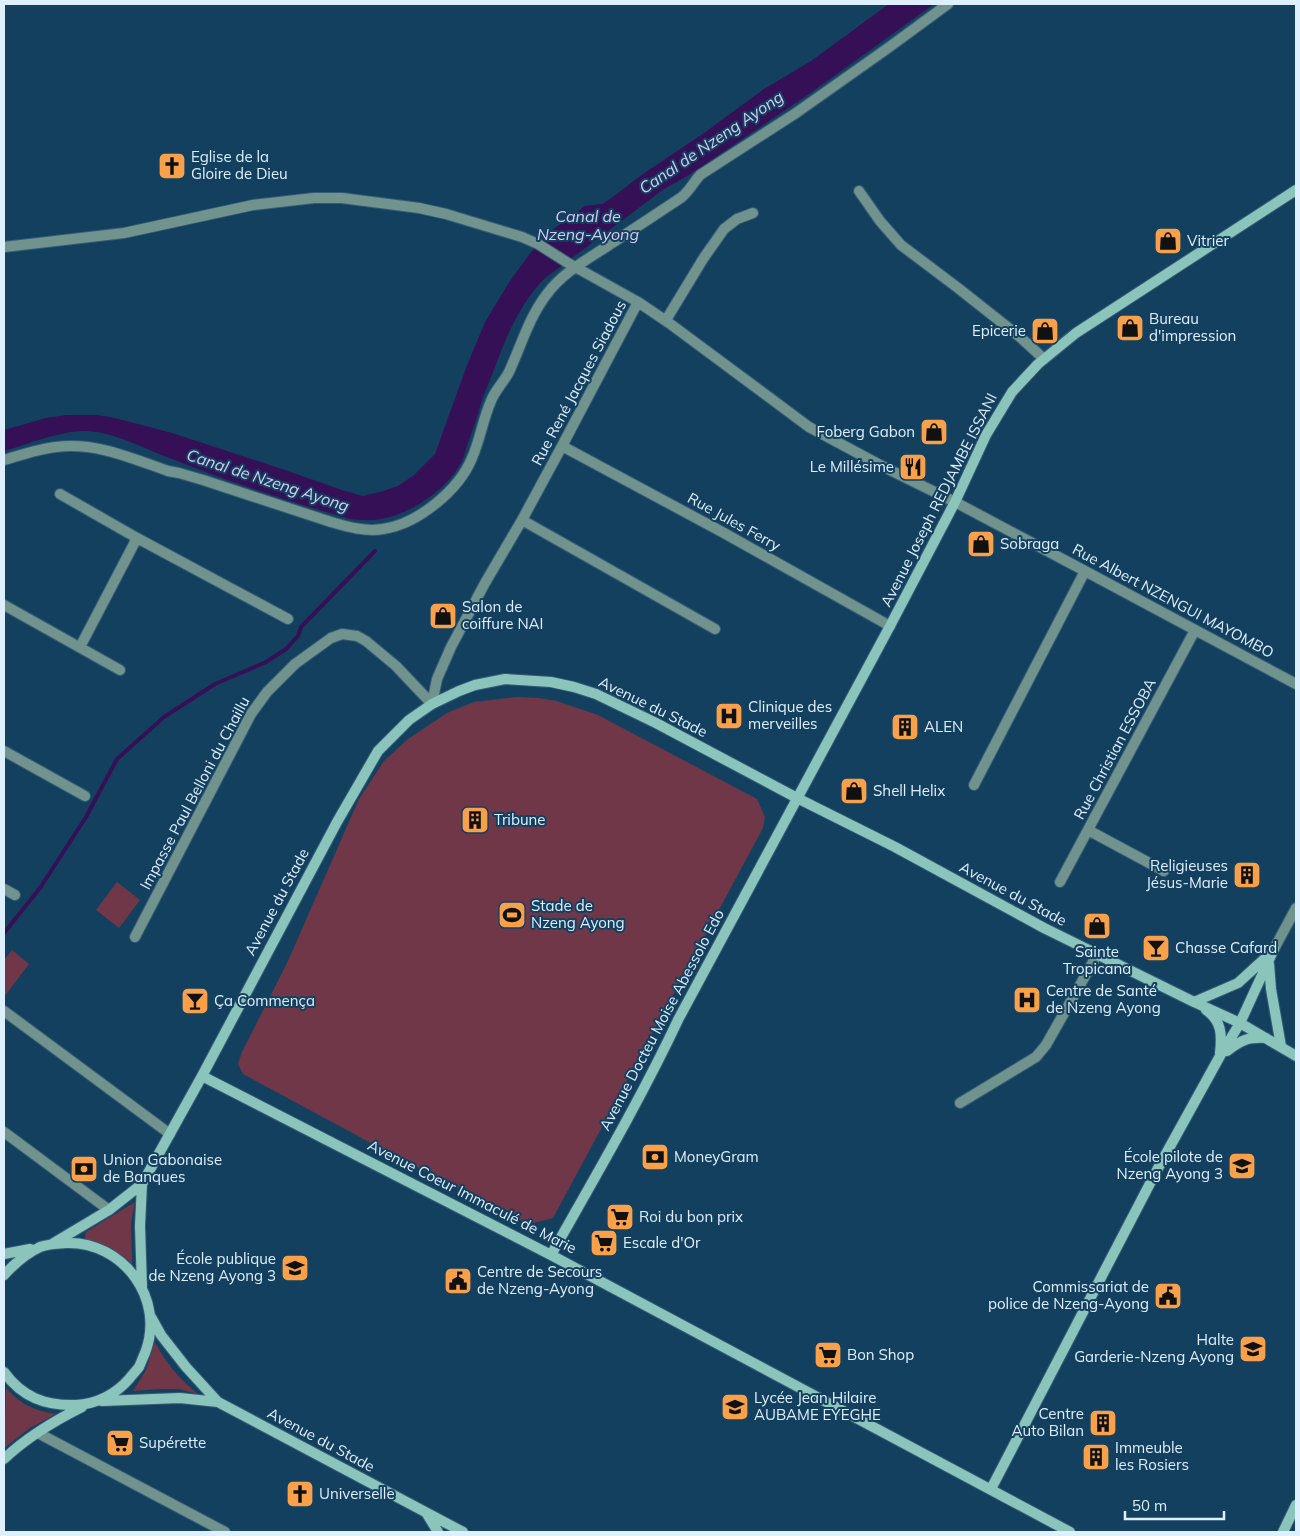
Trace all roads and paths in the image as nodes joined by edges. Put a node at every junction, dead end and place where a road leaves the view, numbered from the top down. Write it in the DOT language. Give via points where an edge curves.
graph roads {
  1 [pos="948,4"];
  2 [pos="1296,190"];
  3 [pos="859,191"];
  4 [pos="753,213"];
  5 [pos="4,247"];
  6 [pos="572,265"];
  7 [pos="638,302"];
  8 [pos="666,320"];
  9 [pos="1044,359"];
  10 [pos="562,446"];
  11 [pos="4,460"];
  12 [pos="60,494"];
  13 [pos="955,502"];
  14 [pos="522,520"];
  15 [pos="137,538"];
  16 [pos="1085,571"];
  17 [pos="4,606"];
  18 [pos="288,619"];
  19 [pos="890,626"];
  20 [pos="715,629"];
  21 [pos="1196,630"];
  22 [pos="80,647"];
  23 [pos="120,670"];
  24 [pos="1296,684"];
  25 [pos="432,704"];
  26 [pos="4,751"];
  27 [pos="974,785"];
  28 [pos="85,796"];
  29 [pos="797,798"];
  30 [pos="1088,830"];
  31 [pos="1164,871"];
  32 [pos="1060,882"];
  33 [pos="4,889"];
  34 [pos="15,895"];
  35 [pos="1296,908"];
  36 [pos="135,937"];
  37 [pos="1274,950"];
  38 [pos="1097,955"];
  39 [pos="1194,1002"];
  40 [pos="4,1012"];
  41 [pos="1240,1023"];
  42 [pos="1268,1038"];
  43 [pos="1280,1046"];
  44 [pos="1220,1056"];
  45 [pos="1296,1056"];
  46 [pos="202,1076"];
  47 [pos="960,1103"];
  48 [pos="4,1132"];
  49 [pos="170,1134"];
  50 [pos="142,1184"];
  51 [pos="109,1210"];
  52 [pos="52,1244"];
  53 [pos="41,1247"];
  54 [pos="4,1254"];
  55 [pos="551,1255"];
  56 [pos="4,1275"];
  57 [pos="142,1287"];
  58 [pos="150,1316"];
  59 [pos="4,1372"];
  60 [pos="99,1401"];
  61 [pos="218,1402"];
  62 [pos="85,1405"];
  63 [pos="38,1433"];
  64 [pos="4,1459"];
  65 [pos="992,1489"];
  66 [pos="1296,1504"];
  67 [pos="427,1513"];
  68 [pos="225,1532"];
  69 [pos="438,1532"];
  70 [pos="463,1532"];
  71 [pos="1070,1532"];
  72 [pos="1282,1532"];
  1 -- 6 [label="street" via="799,110 700,175 682,197"];
  2 -- 9 [label="main road, Avenue Joseph REDJAMBE ISSANI" via="1092,322"];
  3 -- 9 [label="street" via="901,245"];
  4 -- 8 [label="street" via="731,223 718,236"];
  5 -- 6 [label="street" via="124,233 253,205 342,198 398,204 446,214 538,244"];
  6 -- 7 [label="street"];
  6 -- 11 [label="street" via="532,316 509,373 494,393 465,471 440,500 397,526 382,530 351,528 96,447 55,447"];
  7 -- 8 [label="street, Rue René Jacques Siadous"];
  7 -- 10 [label="street, Rue René Jacques Siadous"];
  8 -- 13 [label="street, Rue René Jacques Siadous" via="809,427"];
  9 -- 13 [label="main road, Avenue Joseph REDJAMBE ISSANI" via="1016,387 999,412"];
  10 -- 14 [label="street, Rue René Jacques Siadous"];
  10 -- 19 [label="street, Rue Jules Ferry"];
  12 -- 15 [label="street"];
  13 -- 16 [label="street, Rue Albert NZENGUI MAYOMBO"];
  13 -- 19 [label="main road, Avenue Joseph REDJAMBE ISSANI"];
  14 -- 20 [label="street"];
  14 -- 25 [label="street, Rue René Jacques Siadous" via="451,647 436,679"];
  15 -- 18 [label="street"];
  15 -- 22 [label="street"];
  16 -- 21 [label="street, Rue Albert NZENGUI MAYOMBO"];
  16 -- 27 [label="street"];
  17 -- 22 [label="street"];
  19 -- 29 [label="main road, Avenue Joseph REDJAMBE ISSANI"];
  21 -- 24 [label="street, Rue Albert NZENGUI MAYOMBO"];
  21 -- 30 [label="street, Rue Christian ESSOBA"];
  22 -- 23 [label="street"];
  25 -- 29 [label="main road, Avenue du Stade" via="459,691 505,679 559,684 596,694 656,722"];
  25 -- 36 [label="street, Impasse Paul Belloni du Chaillu" via="396,666 356,636 342,634 331,638 295,664 250,714"];
  25 -- 46 [label="main road, Avenue du Stade" via="408,720 378,751"];
  26 -- 28 [label="street"];
  29 -- 38 [label="main road, Avenue du Stade"];
  29 -- 55 [label="main road, Avenue Docteu Moise Abessolo Edo" via="604,1162"];
  30 -- 31 [label="street"];
  30 -- 32 [label="street, Rue Christian ESSOBA"];
  33 -- 34 [label="street"];
  35 -- 37 [label="street"];
  37 -- 39 [label="main road" via="1238,983"];
  37 -- 41 [label="main road"];
  37 -- 43 [label="main road" via="1269,972"];
  38 -- 39 [label="main road, Avenue du Stade"];
  38 -- 47 [label="street" via="1046,1046 1036,1057"];
  39 -- 41 [label="main road, Avenue du Stade"];
  39 -- 44 [label="main road" via="1214,1016 1219,1026"];
  40 -- 49 [label="street"];
  41 -- 42 [label="main road, Avenue du Stade"];
  41 -- 44 [label="main road"];
  42 -- 43 [label="main road, Avenue du Stade"];
  42 -- 44 [label="main road" via="1240,1041"];
  43 -- 45 [label="main road, Avenue du Stade"];
  44 -- 65 [label="main road" via="1156,1170"];
  46 -- 49 [label="main road, Avenue du Stade"];
  46 -- 55 [label="main road, Avenue Coeur Immaculé de Marie"];
  48 -- 51 [label="street"];
  49 -- 50 [label="main road, Avenue du Stade"];
  50 -- 51 [label="main road"];
  50 -- 57 [label="main road"];
  51 -- 52 [label="main road"];
  52 -- 53 [label="main road"];
  52 -- 57 [label="main road" via="79,1243 104,1250 126,1266"];
  53 -- 54 [label="main road"];
  53 -- 56 [label="main road" via="19,1259"];
  55 -- 65 [label="main road, Avenue Coeur Immaculé de Marie"];
  57 -- 58 [label="main road"];
  58 -- 60 [label="main road" via="149,1342 139,1367 122,1387"];
  58 -- 61 [label="main road" via="171,1349"];
  59 -- 62 [label="main road" via="12,1383 34,1398 59,1406"];
  60 -- 61 [label="main road" via="180,1398"];
  60 -- 62 [label="main road"];
  61 -- 67 [label="main road, Avenue du Stade"];
  62 -- 63 [label="main road"];
  63 -- 64 [label="main road"];
  63 -- 68 [label="street"];
  65 -- 71 [label="main road, Avenue Coeur Immaculé de Marie"];
  66 -- 72 [label="main road"];
  67 -- 69 [label="main road"];
  67 -- 70 [label="main road, Avenue du Stade"];
}
